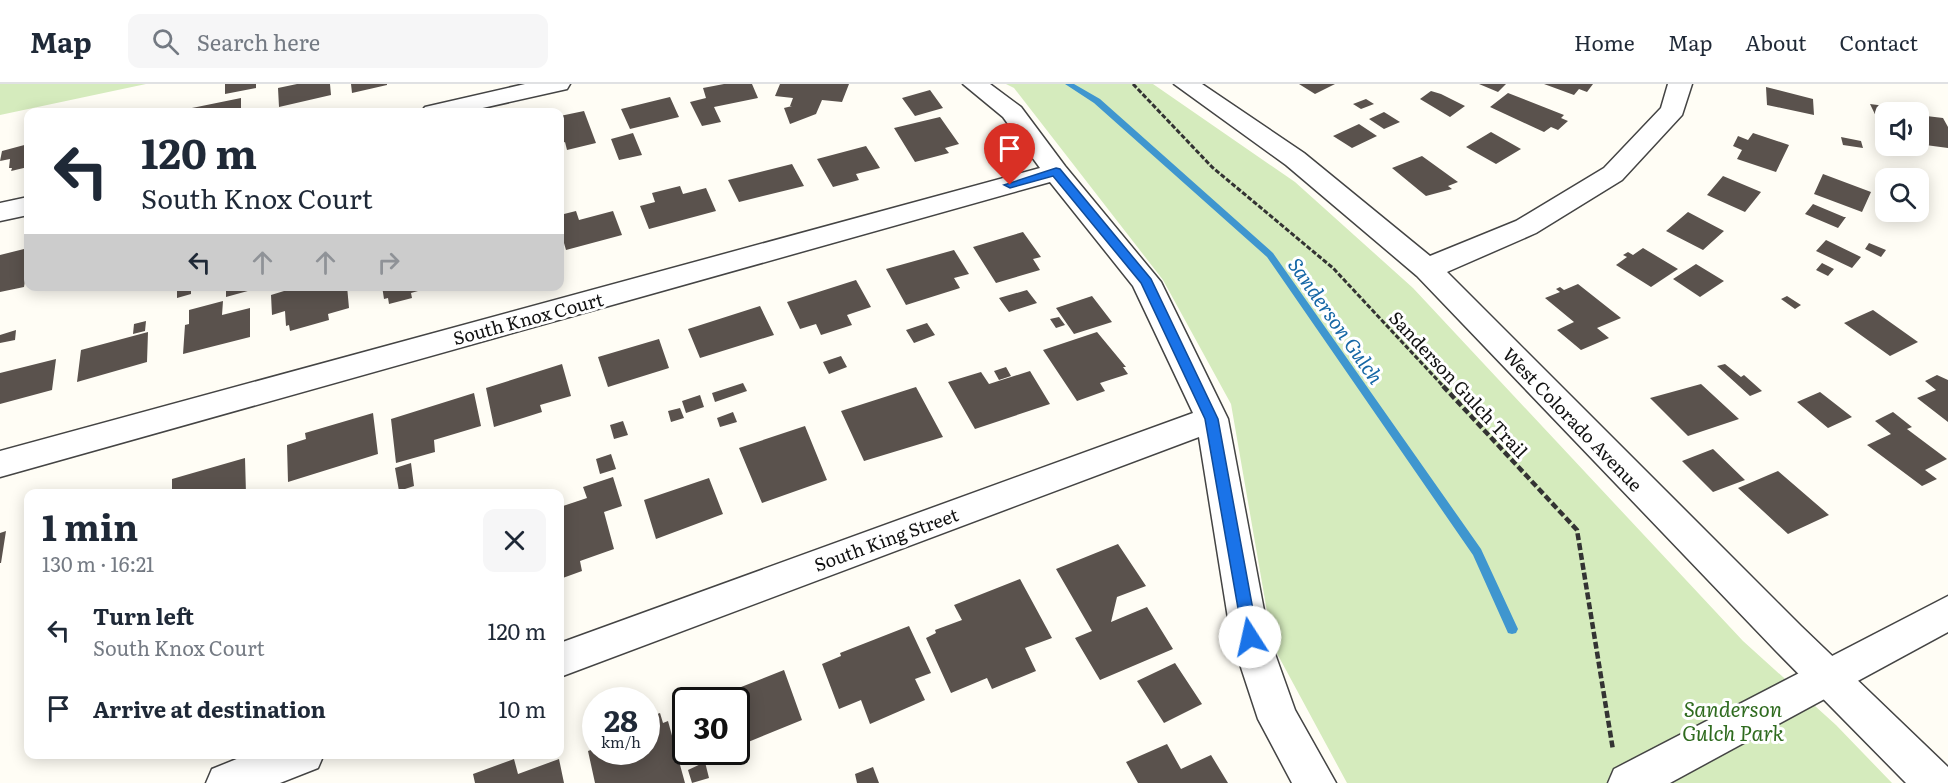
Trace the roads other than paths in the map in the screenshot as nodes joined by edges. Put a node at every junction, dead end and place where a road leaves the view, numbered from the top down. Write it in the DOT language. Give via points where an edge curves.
graph roads {
  1 [pos="558,84"];
  2 [pos="975,84"];
  3 [pos="1186,84"];
  4 [pos="1680,84"];
  5 [pos="452,108"];
  6 [pos="1056,172"];
  7 [pos="24,207"];
  8 [pos="0,212"];
  9 [pos="1427,269"];
  10 [pos="1212,419"];
  11 [pos="0,464"];
  12 [pos="1948,613"];
  13 [pos="564,659"];
  14 [pos="1827,676"];
  15 [pos="291,759"];
  16 [pos="1622,772"];
  17 [pos="227,783"];
  18 [pos="1315,783"];
  19 [pos="1935,783"];
  1 -- 5 [label="street"];
  2 -- 6 [label="street" via="1011,112"];
  3 -- 9 [label="street, West Colorado Avenue" via="1295,159"];
  4 -- 9 [label="street" via="1673,110 1613,174 1526,227"];
  6 -- 10 [label="street" via="1146,282"];
  6 -- 11 [label="street, South Knox Court"];
  7 -- 8 [label="street"];
  9 -- 14 [label="street, West Colorado Avenue"];
  10 -- 13 [label="street, South King Street"];
  10 -- 18 [label="street" via="1250,637 1278,719"];
  12 -- 14 [label="street"];
  14 -- 16 [label="street"];
  14 -- 19 [label="street, West Colorado Avenue"];
  15 -- 17 [label="street"];
}
